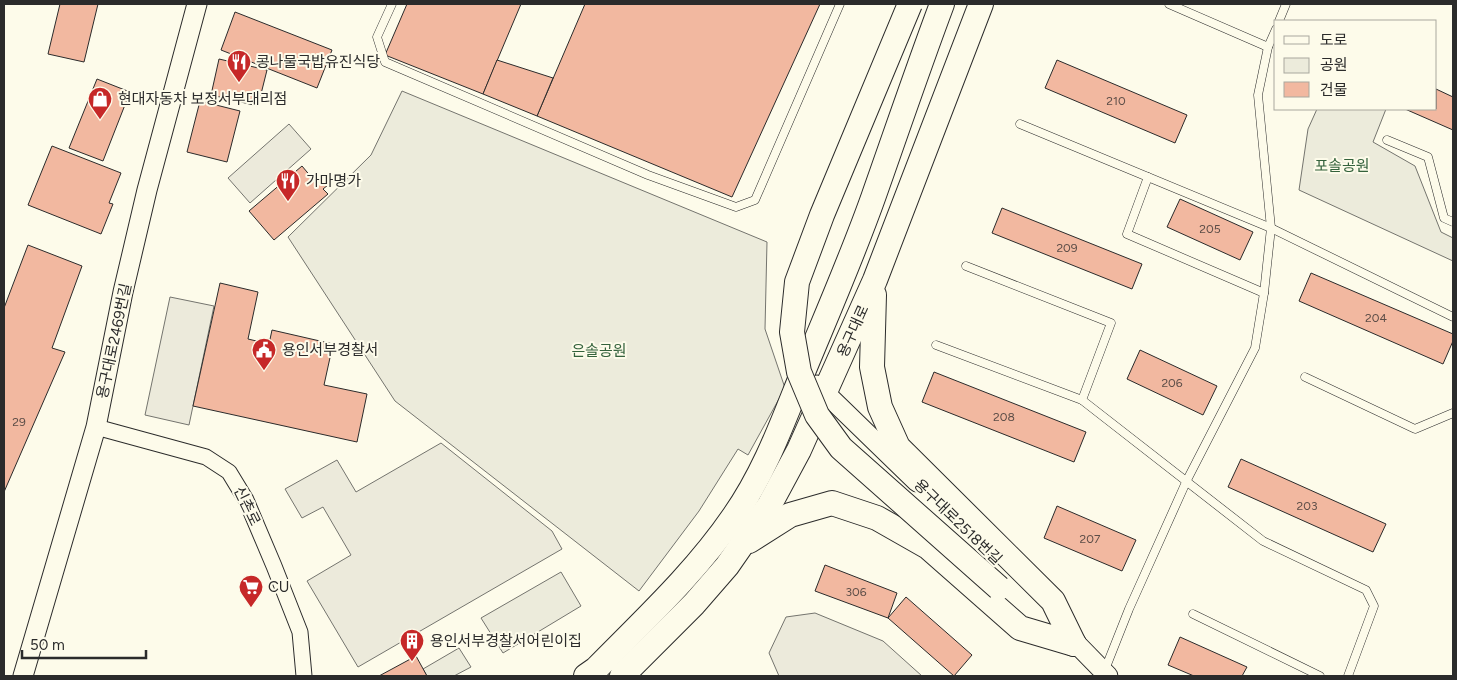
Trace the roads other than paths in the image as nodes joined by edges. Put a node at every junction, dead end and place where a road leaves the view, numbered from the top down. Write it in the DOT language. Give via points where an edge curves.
graph roads {
  1 [pos="197,4"];
  2 [pos="392,4"];
  3 [pos="840,4"];
  4 [pos="910,4"];
  5 [pos="942,4"];
  6 [pos="982,4"];
  7 [pos="1169,4"];
  8 [pos="1286,4"];
  9 [pos="1279,20"];
  10 [pos="1274,34"];
  11 [pos="1268,47"];
  12 [pos="1020,124"];
  13 [pos="1387,140"];
  14 [pos="1148,177"];
  15 [pos="872,199"];
  16 [pos="1453,222"];
  17 [pos="1271,228"];
  18 [pos="966,266"];
  19 [pos="875,280"];
  20 [pos="1264,293"];
  21 [pos="1453,317"];
  22 [pos="857,322"];
  23 [pos="936,345"];
  24 [pos="803,372"];
  25 [pos="1305,377"];
  26 [pos="825,393"];
  27 [pos="1082,400"];
  28 [pos="1453,413"];
  29 [pos="96,427"];
  30 [pos="762,467"];
  31 [pos="1187,480"];
  32 [pos="744,544"];
  33 [pos="727,566"];
  34 [pos="1193,614"];
  35 [pos="1074,644"];
  36 [pos="1105,675"];
  37 [pos="24,676"];
  38 [pos="304,676"];
  39 [pos="586,676"];
  40 [pos="622,676"];
  41 [pos="1320,676"];
  42 [pos="1348,676"];
  1 -- 29 [label="street, 용구대로2469번길" via="147,190"];
  2 -- 3 [label="lane" via="377,37 385,62 648,175 736,207 755,200"];
  4 -- 35 [label="main road, bridge" via="797,282 792,332 799,372 817,415 841,448 1035,622"];
  5 -- 15 [label="main road, 용구대로"];
  6 -- 19 [label="main road, 용구대로"];
  7 -- 11 [label="lane"];
  8 -- 9 [label="lane"];
  10 -- 11 [label="lane"];
  11 -- 17 [label="lane" via="1258,95"];
  12 -- 14 [label="lane"];
  13 -- 16 [label="lane" via="1428,157 1444,218"];
  14 -- 17 [label="lane"];
  14 -- 20 [label="lane" via="1127,234"];
  15 -- 22 [label="main road" via="878,235 847,319 851,324"];
  15 -- 24 [label="main road, 용구대로"];
  17 -- 20 [label="lane"];
  17 -- 21 [label="lane"];
  18 -- 27 [label="lane" via="1111,323"];
  19 -- 22 [label="main road, 용구대로"];
  19 -- 35 [label="main road" via="872,367 880,407 898,447 1053,601"];
  20 -- 31 [label="lane" via="1255,348"];
  22 -- 26 [label="main road, 용구대로"];
  23 -- 27 [label="lane"];
  24 -- 26 [label="street, 용구대로2518번길"];
  24 -- 30 [label="main road, 용구대로" via="779,434"];
  25 -- 28 [label="lane" via="1415,429"];
  26 -- 32 [label="main road, 용구대로" via="770,504"];
  26 -- 35 [label="street, 용구대로2518번길" via="1039,600"];
  27 -- 31 [label="lane"];
  29 -- 37 [label="street, 용구대로2469번길"];
  29 -- 38 [label="street, 신촌로" via="206,457 229,472 246,500 300,632"];
  30 -- 33 [label="main road" via="771,462 776,464 778,474 733,547"];
  30 -- 39 [label="main road, 용구대로" via="714,544 663,602"];
  31 -- 36 [label="lane" via="1129,609"];
  31 -- 42 [label="lane" via="1264,541 1366,590 1374,606"];
  32 -- 33 [label="main road, 용구대로"];
  32 -- 35 [label="main road" via="790,515 832,502 877,518 928,548 1020,628"];
  33 -- 40 [label="main road, 용구대로"];
  34 -- 41 [label="lane"];
  35 -- 36 [label="street, 용구대로2518번길"];
}
